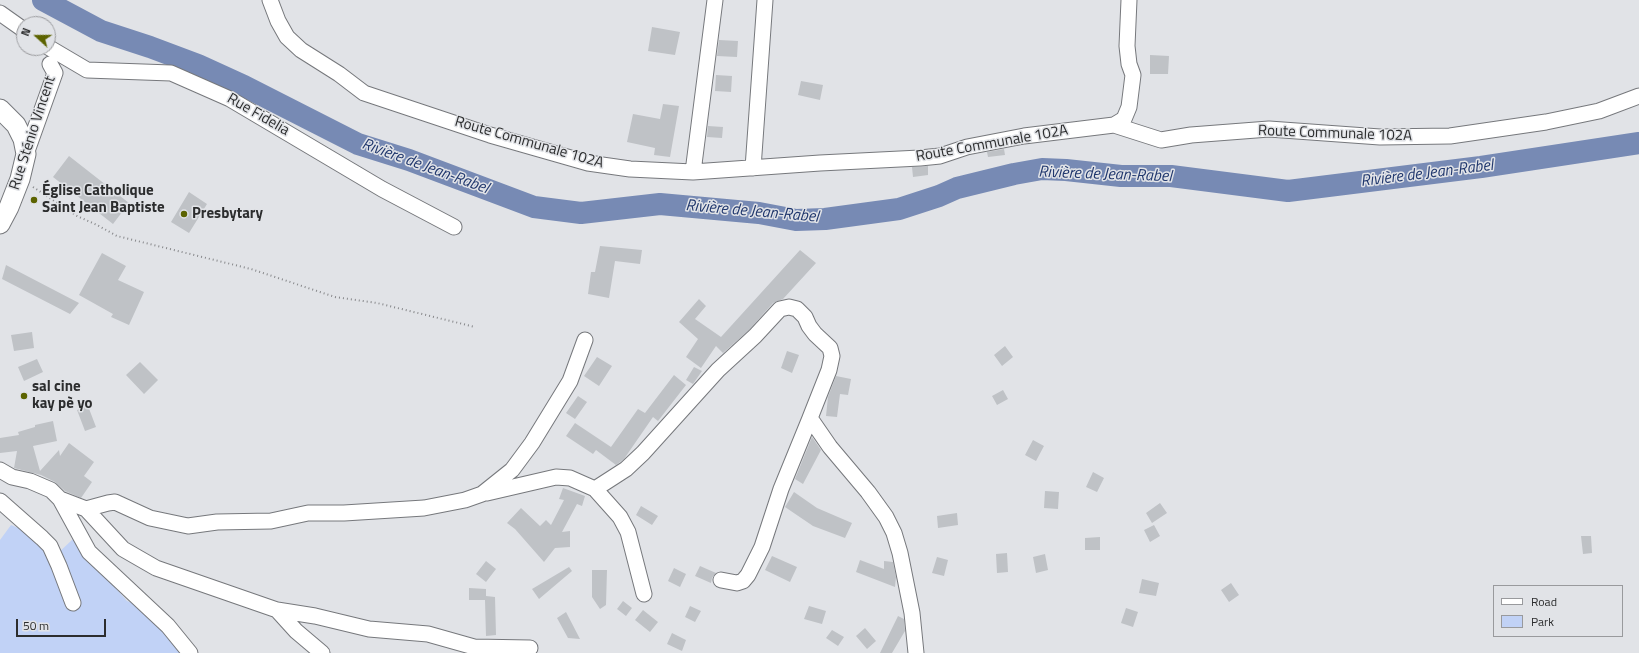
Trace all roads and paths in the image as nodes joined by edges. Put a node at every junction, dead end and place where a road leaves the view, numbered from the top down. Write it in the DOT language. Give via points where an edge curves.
graph roads {
  1 [pos="270,0"];
  2 [pos="715,0"];
  3 [pos="765,0"];
  4 [pos="1129,0"];
  5 [pos="0,13"];
  6 [pos="16,24"];
  7 [pos="56,52"];
  8 [pos="50,64"];
  9 [pos="1639,96"];
  10 [pos="0,109"];
  11 [pos="1114,125"];
  12 [pos="26,154"];
  13 [pos="753,168"];
  14 [pos="693,172"];
  15 [pos="20,179"];
  16 [pos="4,204"];
  17 [pos="0,224"];
  18 [pos="454,227"];
  19 [pos="475,327"];
  20 [pos="585,340"];
  21 [pos="810,418"];
  22 [pos="0,470"];
  23 [pos="595,489"];
  24 [pos="482,494"];
  25 [pos="60,499"];
  26 [pos="0,501"];
  27 [pos="86,509"];
  28 [pos="721,580"];
  29 [pos="644,594"];
  30 [pos="73,604"];
  31 [pos="277,610"];
  32 [pos="530,648"];
  33 [pos="190,653"];
  34 [pos="322,653"];
  35 [pos="916,653"];
  1 -- 14 [label="street, Route Communale 102A" via="287,37 301,50 364,93 490,135 588,163 630,169"];
  2 -- 14 [label="street"];
  3 -- 13 [label="street"];
  4 -- 11 [label="street" via="1127,46 1133,75 1129,107 1124,119"];
  5 -- 6 [label="street"];
  7 -- 18 [label="street, Rue Fidelia" via="87,70 171,73 230,98 382,189"];
  8 -- 12 [label="street, Rue Sténio Vincent" via="55,73"];
  9 -- 11 [label="street, Route Communale 102A" via="1599,112 1450,136 1380,137 1269,129 1161,140"];
  10 -- 12 [label="main road" via="16,125 23,139"];
  11 -- 13 [label="street, Route Communale 102A" via="1024,136 967,147 940,156"];
  12 -- 15 [label="main road, Rue Sténio Vincent"];
  13 -- 14 [label="street, Route Communale 102A"];
  15 -- 16 [label="main road, Rue Sténio Vincent"];
  15 -- 19 [label="path" via="77,216 117,236 251,269 335,297 377,303"];
  16 -- 17 [label="main road, Rue Sténio Vincent"];
  20 -- 24 [label="street" via="570,381 532,443 512,470"];
  21 -- 23 [label="street" via="829,370 832,356 830,348 797,309 780,309 756,336 718,370 626,469"];
  21 -- 28 [label="street" via="751,570 737,583"];
  21 -- 35 [label="street" via="830,447 868,492 894,533 912,613"];
  22 -- 25 [label="street" via="12,477 51,490"];
  23 -- 24 [label="street" via="570,478 556,477"];
  23 -- 29 [label="street" via="620,517 628,532"];
  24 -- 27 [label="street" via="424,508 308,513 271,521 217,522 188,526 150,518 115,502"];
  25 -- 27 [label="street"];
  25 -- 33 [label="street" via="89,552 168,626"];
  26 -- 30 [label="street" via="50,546"];
  27 -- 31 [label="street" via="123,549 156,568"];
  31 -- 32 [label="street" via="369,629 428,634 474,647"];
  31 -- 34 [label="street" via="296,631"];
}
